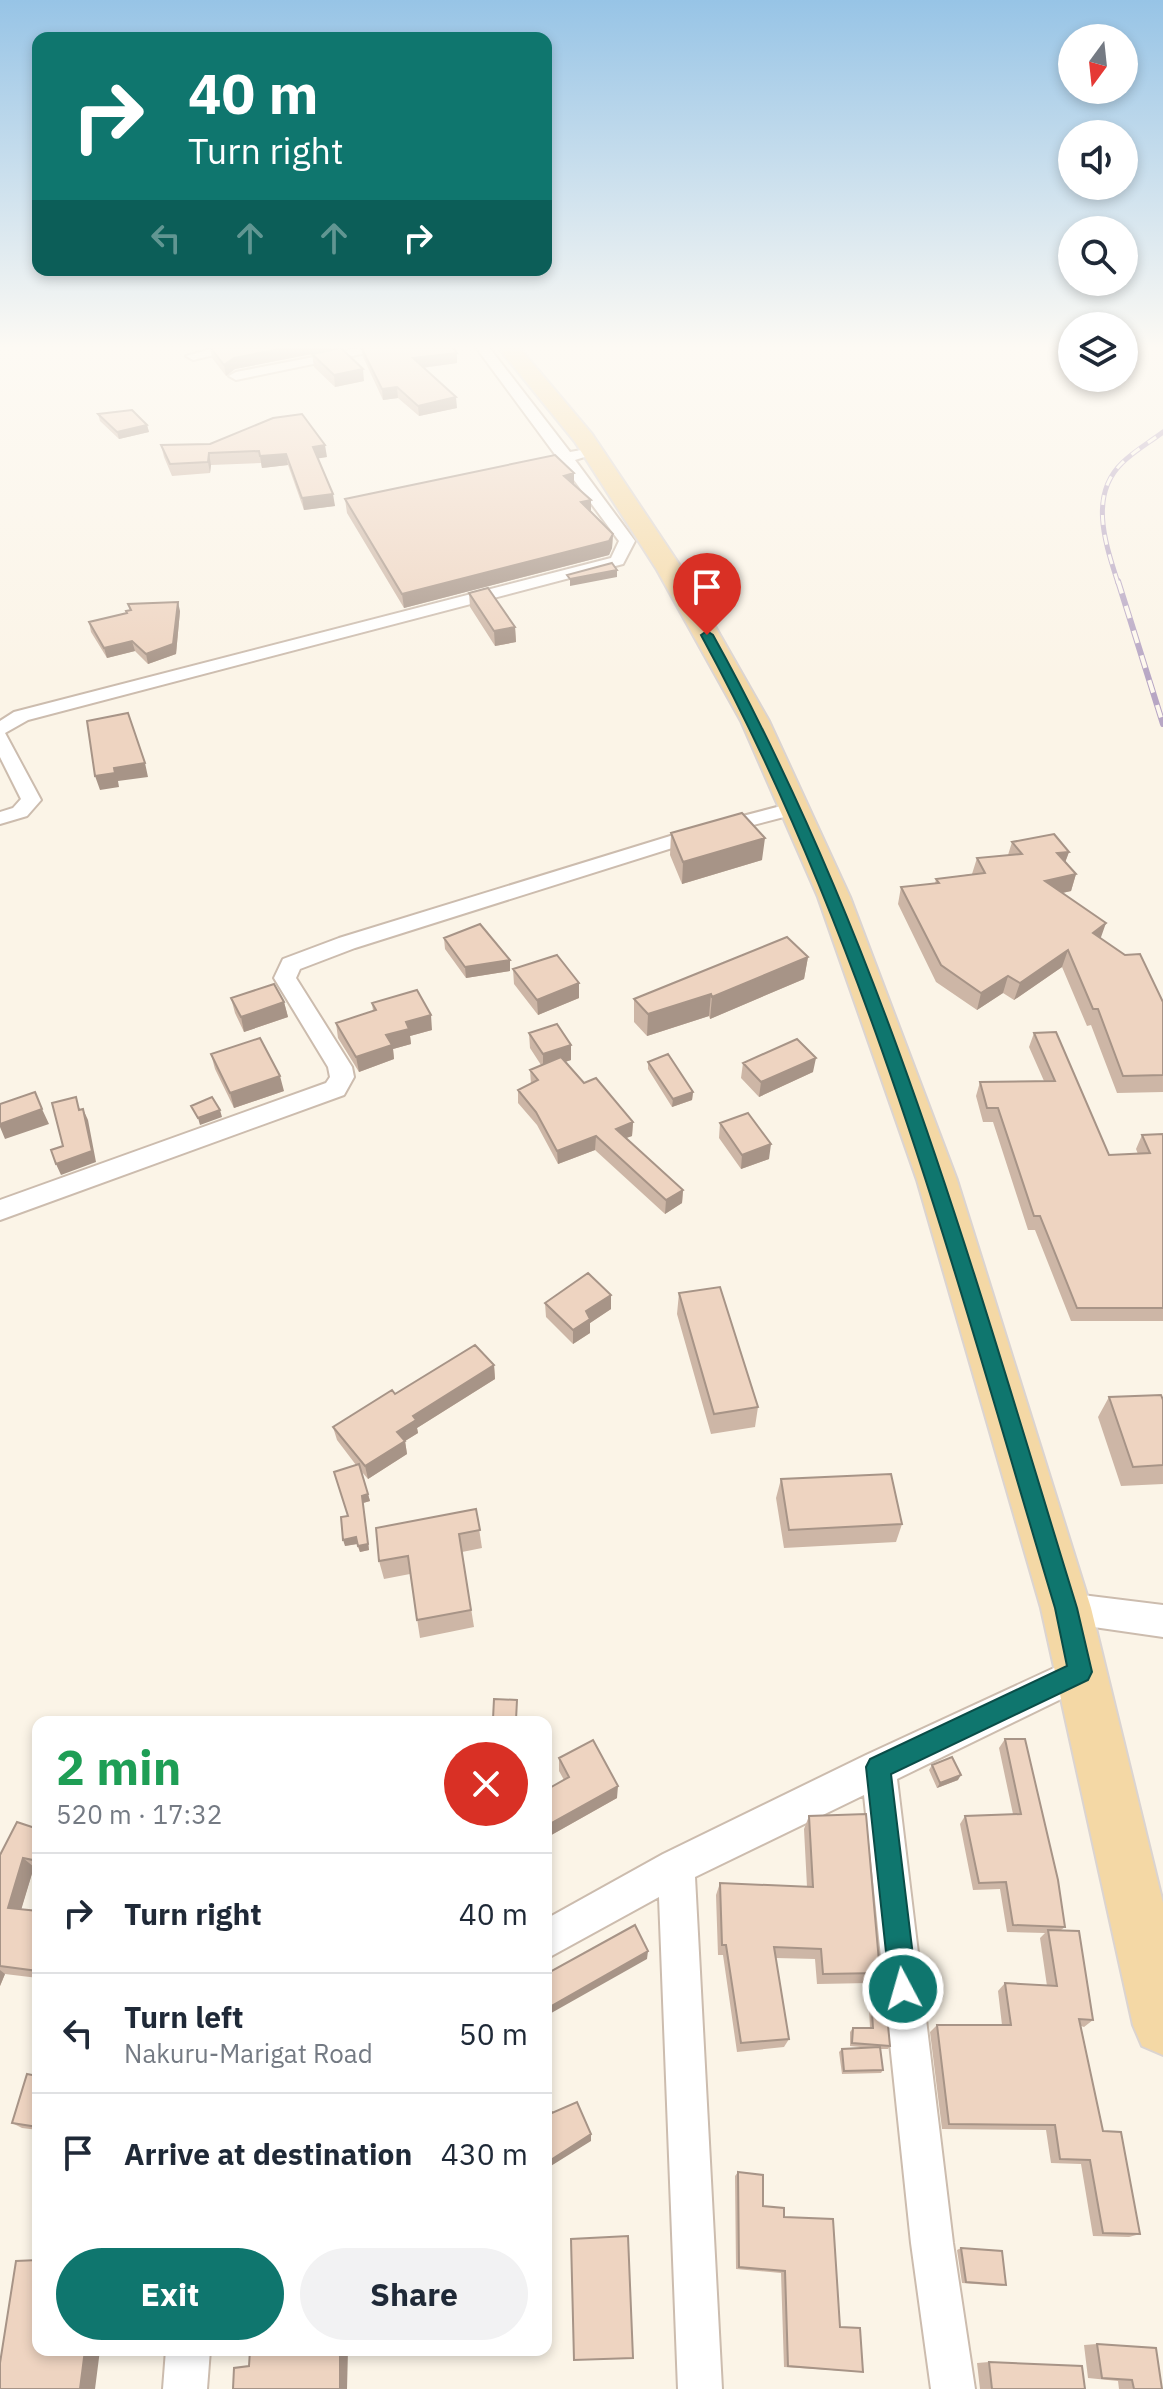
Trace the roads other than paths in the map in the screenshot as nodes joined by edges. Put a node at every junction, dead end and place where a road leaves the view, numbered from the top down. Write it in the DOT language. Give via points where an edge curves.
graph roads {
  1 [pos="581,457"];
  2 [pos="582,457"];
  3 [pos="0,729"];
  4 [pos="0,738"];
  5 [pos="796,808"];
  6 [pos="0,818"];
  7 [pos="0,1210"];
  8 [pos="1066,1608"];
  9 [pos="1163,1621"];
  10 [pos="1080,1672"];
  11 [pos="878,1767"];
  12 [pos="676,1867"];
  13 [pos="552,1937"];
  14 [pos="1163,2025"];
  15 [pos="188,2356"];
  16 [pos="185,2389"];
  17 [pos="700,2389"];
  18 [pos="953,2389"];
  1 -- 3 [label="street" via="627,541 617,561 124,687 21,716"];
  2 -- 5 [label="main road" via="677,582 755,721"];
  4 -- 6 [label="street" via="31,800 20,812"];
  5 -- 7 [label="street" via="700,833 291,964 285,978 340,1067 342,1077 335,1089"];
  5 -- 8 [label="main road" via="937,1180"];
  8 -- 9 [label="street"];
  8 -- 10 [label="main road"];
  10 -- 11 [label="street"];
  10 -- 14 [label="main road"];
  11 -- 12 [label="street"];
  11 -- 18 [label="street"];
  12 -- 13 [label="street"];
  12 -- 17 [label="street"];
  15 -- 16 [label="street"];
}
